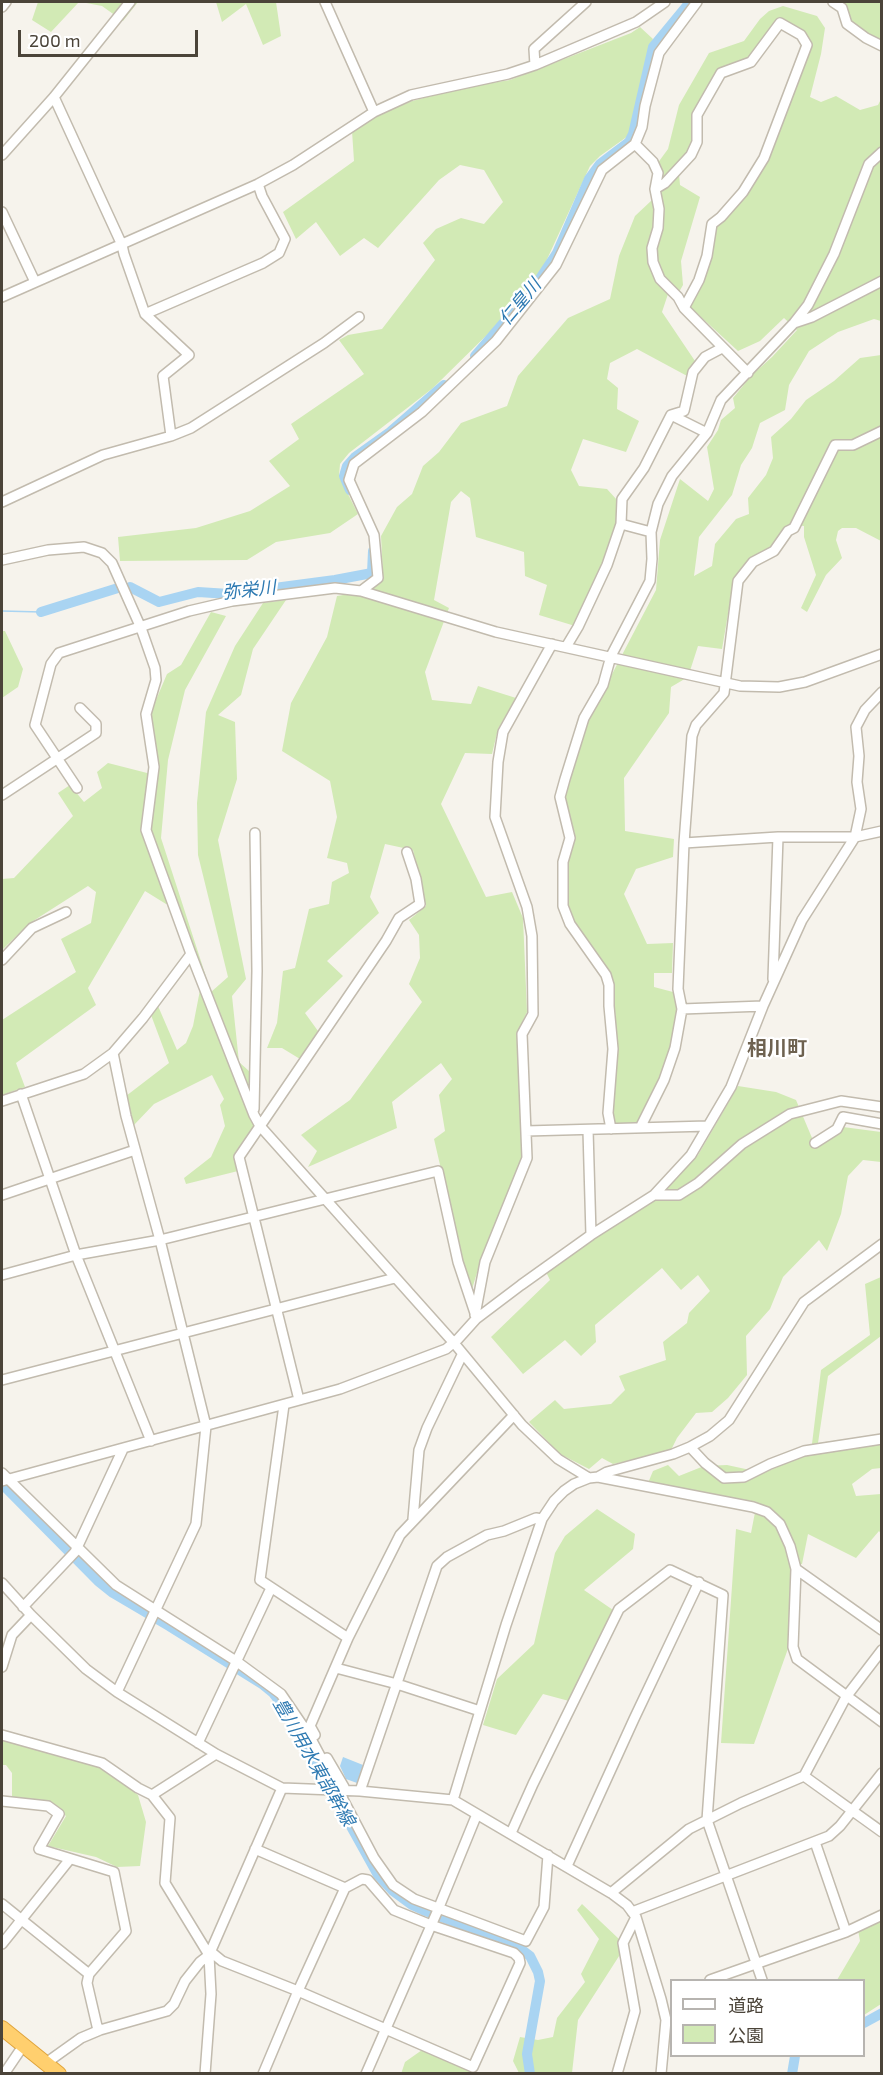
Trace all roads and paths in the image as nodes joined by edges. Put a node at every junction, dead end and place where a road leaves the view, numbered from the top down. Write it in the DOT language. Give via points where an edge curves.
graph roads {
  1 [pos="6,2"];
  2 [pos="130,2"];
  3 [pos="325,2"];
  4 [pos="586,2"];
  5 [pos="665,2"];
  6 [pos="697,2"];
  7 [pos="833,2"];
  8 [pos="2,7"];
  9 [pos="882,46"];
  10 [pos="535,64"];
  11 [pos="54,98"];
  12 [pos="374,112"];
  13 [pos="635,144"];
  14 [pos="882,152"];
  15 [pos="2,155"];
  16 [pos="258,184"];
  17 [pos="655,189"];
  18 [pos="2,212"];
  19 [pos="122,245"];
  20 [pos="882,281"];
  21 [pos="35,282"];
  22 [pos="2,297"];
  23 [pos="684,308"];
  24 [pos="145,314"];
  25 [pos="359,317"];
  26 [pos="794,323"];
  27 [pos="722,348"];
  28 [pos="748,373"];
  29 [pos="672,415"];
  30 [pos="882,431"];
  31 [pos="707,433"];
  32 [pos="171,436"];
  33 [pos="2,502"];
  34 [pos="621,524"];
  35 [pos="651,532"];
  36 [pos="2,560"];
  37 [pos="361,591"];
  38 [pos="141,628"];
  39 [pos="552,644"];
  40 [pos="566,647"];
  41 [pos="882,654"];
  42 [pos="611,656"];
  43 [pos="725,682"];
  44 [pos="882,692"];
  45 [pos="80,708"];
  46 [pos="57,759"];
  47 [pos="77,788"];
  48 [pos="2,795"];
  49 [pos="882,831"];
  50 [pos="255,832"];
  51 [pos="778,837"];
  52 [pos="855,837"];
  53 [pos="684,843"];
  54 [pos="407,852"];
  55 [pos="66,912"];
  56 [pos="190,954"];
  57 [pos="2,960"];
  58 [pos="773,985"];
  59 [pos="763,1006"];
  60 [pos="682,1009"];
  61 [pos="113,1053"];
  62 [pos="21,1094"];
  63 [pos="2,1101"];
  64 [pos="882,1107"];
  65 [pos="254,1115"];
  66 [pos="882,1124"];
  67 [pos="260,1126"];
  68 [pos="708,1126"];
  69 [pos="640,1128"];
  70 [pos="611,1129"];
  71 [pos="588,1130"];
  72 [pos="526,1131"];
  73 [pos="814,1143"];
  74 [pos="135,1150"];
  75 [pos="51,1179"];
  76 [pos="2,1195"];
  77 [pos="654,1195"];
  78 [pos="325,1199"];
  79 [pos="254,1216"];
  80 [pos="591,1235"];
  81 [pos="160,1240"];
  82 [pos="882,1244"];
  83 [pos="76,1255"];
  84 [pos="2,1275"];
  85 [pos="395,1278"];
  86 [pos="277,1309"];
  87 [pos="476,1317"];
  88 [pos="183,1333"];
  89 [pos="454,1343"];
  90 [pos="114,1350"];
  91 [pos="462,1354"];
  92 [pos="2,1380"];
  93 [pos="299,1400"];
  94 [pos="284,1405"];
  95 [pos="514,1415"];
  96 [pos="206,1425"];
  97 [pos="882,1439"];
  98 [pos="151,1441"];
  99 [pos="690,1448"];
  100 [pos="123,1449"];
  101 [pos="4,1478"];
  102 [pos="593,1478"];
  103 [pos="413,1519"];
  104 [pos="542,1519"];
  105 [pos="74,1553"];
  106 [pos="796,1569"];
  107 [pos="699,1582"];
  108 [pos="2,1583"];
  109 [pos="271,1588"];
  110 [pos="23,1607"];
  111 [pos="156,1610"];
  112 [pos="31,1615"];
  113 [pos="882,1630"];
  114 [pos="348,1638"];
  115 [pos="882,1650"];
  116 [pos="236,1662"];
  117 [pos="2,1667"];
  118 [pos="336,1668"];
  119 [pos="397,1684"];
  120 [pos="117,1692"];
  121 [pos="846,1697"];
  122 [pos="480,1711"];
  123 [pos="882,1722"];
  124 [pos="2,1736"];
  125 [pos="198,1743"];
  126 [pos="216,1754"];
  127 [pos="882,1773"];
  128 [pos="804,1776"];
  129 [pos="282,1788"];
  130 [pos="340,1790"];
  131 [pos="360,1791"];
  132 [pos="152,1795"];
  133 [pos="453,1800"];
  134 [pos="2,1801"];
  135 [pos="852,1811"];
  136 [pos="477,1814"];
  137 [pos="707,1820"];
  138 [pos="882,1832"];
  139 [pos="511,1833"];
  140 [pos="815,1842"];
  141 [pos="255,1849"];
  142 [pos="548,1855"];
  143 [pos="70,1858"];
  144 [pos="567,1866"];
  145 [pos="726,1874"];
  146 [pos="345,1888"];
  147 [pos="610,1893"];
  148 [pos="2,1904"];
  149 [pos="634,1914"];
  150 [pos="882,1915"];
  151 [pos="435,1916"];
  152 [pos="21,1919"];
  153 [pos="846,1932"];
  154 [pos="2,1944"];
  155 [pos="210,1954"];
  156 [pos="756,1964"];
  157 [pos="89,1974"];
  158 [pos="713,1979"];
  159 [pos="762,1979"];
  160 [pos="298,1991"];
  161 [pos="670,1996"];
  162 [pos="661,1999"];
  163 [pos="669,2020"];
  164 [pos="2,2028"];
  165 [pos="385,2029"];
  166 [pos="100,2030"];
  167 [pos="23,2046"];
  168 [pos="46,2063"];
  169 [pos="4,2073"];
  170 [pos="59,2073"];
  171 [pos="205,2073"];
  172 [pos="263,2073"];
  173 [pos="366,2073"];
  174 [pos="617,2073"];
  175 [pos="661,2073"];
  1 -- 8 [label="street"];
  2 -- 11 [label="street"];
  3 -- 12 [label="street"];
  4 -- 10 [label="street" via="534,49"];
  5 -- 10 [label="street" via="636,22"];
  6 -- 13 [label="street" via="660,53"];
  7 -- 9 [label="street" via="842,8 847,24"];
  10 -- 12 [label="street" via="508,74 411,95"];
  11 -- 15 [label="street"];
  11 -- 19 [label="street"];
  12 -- 16 [label="street"];
  13 -- 17 [label="street" via="658,173"];
  13 -- 37 [label="street" via="602,170 556,265 496,341 422,412 354,464 349,480 374,535 378,578"];
  14 -- 26 [label="street" via="869,164 834,254 808,305"];
  16 -- 19 [label="street"];
  16 -- 24 [label="street" via="285,239 279,253"];
  17 -- 23 [label="street" via="659,209 653,262 660,279"];
  17 -- 23 [label="street" via="691,155 697,142 697,115 721,73 751,62 780,23 801,35 807,45 764,158 743,192 712,224 707,256"];
  18 -- 21 [label="street"];
  19 -- 21 [label="street"];
  19 -- 24 [label="street"];
  20 -- 26 [label="street"];
  21 -- 22 [label="street"];
  23 -- 27 [label="street"];
  24 -- 32 [label="street" via="189,356 164,376"];
  25 -- 32 [label="street" via="191,428"];
  26 -- 28 [label="street"];
  27 -- 28 [label="street"];
  27 -- 29 [label="street" via="705,357 693,372 684,411"];
  28 -- 31 [label="street" via="721,400"];
  29 -- 31 [label="street"];
  29 -- 34 [label="street" via="644,468 622,499"];
  30 -- 43 [label="street" via="853,445 835,445 794,528 774,551 753,562 738,581"];
  31 -- 35 [label="street" via="672,476 658,504"];
  32 -- 33 [label="street" via="103,455"];
  34 -- 35 [label="street"];
  34 -- 40 [label="street" via="607,565"];
  35 -- 42 [label="street" via="650,581"];
  36 -- 38 [label="street" via="76,547 102,552 112,563"];
  37 -- 38 [label="street" via="335,588 232,601 189,610"];
  37 -- 39 [label="street" via="486,629"];
  38 -- 46 [label="street" via="59,653 51,664 35,724"];
  38 -- 56 [label="street" via="156,681 146,714 154,767 146,830"];
  39 -- 40 [label="street"];
  39 -- 72 [label="street" via="502,732 495,817 527,907 532,936 533,1014 522,1035"];
  40 -- 42 [label="street"];
  41 -- 43 [label="street" via="805,682 779,687"];
  42 -- 43 [label="street"];
  42 -- 70 [label="street" via="603,685 584,718 560,797 570,838 563,862 563,906 570,924 609,985 613,1048 608,1113"];
  43 -- 53 [label="street" via="724,693 696,725 692,736"];
  44 -- 52 [label="street" via="856,727 861,809"];
  45 -- 46 [label="street" via="96,724 96,733"];
  46 -- 47 [label="street"];
  46 -- 48 [label="street"];
  49 -- 52 [label="street"];
  50 -- 65 [label="street"];
  51 -- 52 [label="street"];
  51 -- 53 [label="street"];
  51 -- 58 [label="street"];
  52 -- 58 [label="street" via="801,920"];
  53 -- 60 [label="street" via="678,989"];
  54 -- 67 [label="street" via="420,904 399,918"];
  55 -- 57 [label="street" via="32,928"];
  56 -- 61 [label="street"];
  56 -- 65 [label="street"];
  58 -- 59 [label="street"];
  59 -- 60 [label="street"];
  59 -- 68 [label="street" via="731,1087"];
  60 -- 69 [label="street" via="664,1080"];
  61 -- 62 [label="street" via="84,1074"];
  61 -- 74 [label="street"];
  62 -- 63 [label="street"];
  62 -- 75 [label="street"];
  64 -- 77 [label="street" via="841,1101 790,1114 742,1144 679,1195"];
  65 -- 67 [label="street"];
  66 -- 73 [label="street" via="843,1116 837,1129"];
  67 -- 78 [label="street"];
  67 -- 79 [label="street" via="239,1157"];
  68 -- 69 [label="street"];
  68 -- 77 [label="street" via="691,1155"];
  69 -- 70 [label="street"];
  70 -- 71 [label="street"];
  71 -- 72 [label="street"];
  71 -- 80 [label="street"];
  72 -- 87 [label="street" via="527,1158 485,1262"];
  74 -- 75 [label="street"];
  74 -- 81 [label="street"];
  75 -- 76 [label="street"];
  75 -- 83 [label="street"];
  77 -- 80 [label="street"];
  78 -- 79 [label="street"];
  78 -- 85 [label="street"];
  78 -- 87 [label="street" via="438,1171 458,1262"];
  79 -- 81 [label="street"];
  79 -- 86 [label="street"];
  80 -- 87 [label="street"];
  81 -- 83 [label="street"];
  81 -- 88 [label="street"];
  82 -- 99 [label="street" via="804,1302 729,1420"];
  83 -- 84 [label="street"];
  83 -- 90 [label="street"];
  85 -- 86 [label="street"];
  85 -- 89 [label="street"];
  86 -- 88 [label="street"];
  86 -- 93 [label="street"];
  87 -- 89 [label="street"];
  88 -- 90 [label="street"];
  88 -- 96 [label="street"];
  89 -- 91 [label="street"];
  89 -- 93 [label="street" via="340,1389"];
  90 -- 92 [label="street"];
  90 -- 98 [label="street"];
  91 -- 95 [label="street"];
  91 -- 103 [label="street" via="420,1450"];
  93 -- 94 [label="street"];
  94 -- 96 [label="street"];
  94 -- 109 [label="street" via="260,1580"];
  95 -- 102 [label="street" via="558,1459"];
  95 -- 103 [label="street"];
  96 -- 98 [label="street"];
  96 -- 111 [label="street" via="196,1524"];
  97 -- 99 [label="street" via="804,1451 744,1477 724,1478"];
  98 -- 100 [label="street"];
  99 -- 102 [label="street"];
  100 -- 101 [label="street"];
  100 -- 105 [label="street"];
  101 -- 105 [label="street"];
  102 -- 104 [label="street" via="564,1491"];
  102 -- 106 [label="street" via="767,1512 780,1524"];
  103 -- 114 [label="street" via="400,1535"];
  104 -- 119 [label="street" via="487,1535 437,1566"];
  104 -- 122 [label="street"];
  105 -- 110 [label="street"];
  105 -- 111 [label="street"];
  106 -- 113 [label="street"];
  106 -- 121 [label="street" via="797,1659"];
  107 -- 137 [label="street" via="723,1595"];
  107 -- 139 [label="street" via="670,1570 620,1609"];
  107 -- 144 [label="street"];
  108 -- 110 [label="street"];
  109 -- 114 [label="street"];
  109 -- 116 [label="street"];
  110 -- 112 [label="street"];
  111 -- 116 [label="street"];
  111 -- 120 [label="street"];
  112 -- 117 [label="street" via="12,1635"];
  112 -- 120 [label="street" via="86,1669"];
  114 -- 118 [label="street"];
  115 -- 121 [label="street"];
  116 -- 125 [label="street"];
  116 -- 130 [label="street" via="281,1694"];
  118 -- 119 [label="street"];
  118 -- 130 [label="street" via="310,1726"];
  119 -- 122 [label="street"];
  119 -- 131 [label="street"];
  120 -- 125 [label="street"];
  121 -- 123 [label="street"];
  121 -- 128 [label="street"];
  122 -- 133 [label="street"];
  124 -- 132 [label="street" via="102,1763"];
  125 -- 126 [label="street"];
  126 -- 129 [label="street"];
  126 -- 132 [label="street"];
  127 -- 135 [label="street"];
  128 -- 135 [label="street"];
  128 -- 137 [label="street"];
  129 -- 130 [label="street"];
  129 -- 141 [label="street"];
  130 -- 131 [label="street"];
  130 -- 151 [label="street" via="374,1858 393,1885"];
  131 -- 133 [label="street"];
  132 -- 155 [label="street" via="170,1818 165,1883"];
  133 -- 136 [label="street"];
  134 -- 143 [label="street" via="48,1806 60,1814 39,1849"];
  135 -- 138 [label="street"];
  135 -- 140 [label="street" via="840,1826"];
  136 -- 139 [label="street"];
  136 -- 151 [label="street"];
  137 -- 145 [label="street"];
  137 -- 147 [label="street" via="689,1829"];
  139 -- 142 [label="street"];
  140 -- 145 [label="street"];
  140 -- 153 [label="street"];
  141 -- 146 [label="street"];
  141 -- 155 [label="street"];
  142 -- 144 [label="street"];
  142 -- 151 [label="street" via="544,1907 526,1941"];
  143 -- 152 [label="street"];
  143 -- 157 [label="street" via="114,1872 126,1931"];
  144 -- 147 [label="street"];
  145 -- 149 [label="street"];
  145 -- 156 [label="street"];
  146 -- 151 [label="street" via="368,1880 394,1910"];
  146 -- 160 [label="street"];
  147 -- 149 [label="street"];
  148 -- 152 [label="street"];
  149 -- 162 [label="street"];
  149 -- 174 [label="street" via="623,1943 635,2011"];
  150 -- 153 [label="street"];
  151 -- 165 [label="street"];
  151 -- 165 [label="street" via="519,1958 474,2067"];
  152 -- 154 [label="street"];
  152 -- 157 [label="street"];
  153 -- 156 [label="street"];
  155 -- 160 [label="street"];
  155 -- 166 [label="street" via="184,1981 167,2012"];
  155 -- 171 [label="street"];
  156 -- 158 [label="street"];
  156 -- 159 [label="street"];
  157 -- 166 [label="street" via="87,1983"];
  160 -- 165 [label="street"];
  160 -- 172 [label="street"];
  161 -- 162 [label="street"];
  162 -- 163 [label="street"];
  163 -- 175 [label="street"];
  164 -- 167 [label="highway"];
  165 -- 173 [label="street"];
  166 -- 168 [label="street" via="81,2038"];
  167 -- 168 [label="highway"];
  167 -- 169 [label="street"];
  168 -- 170 [label="highway"];
}
